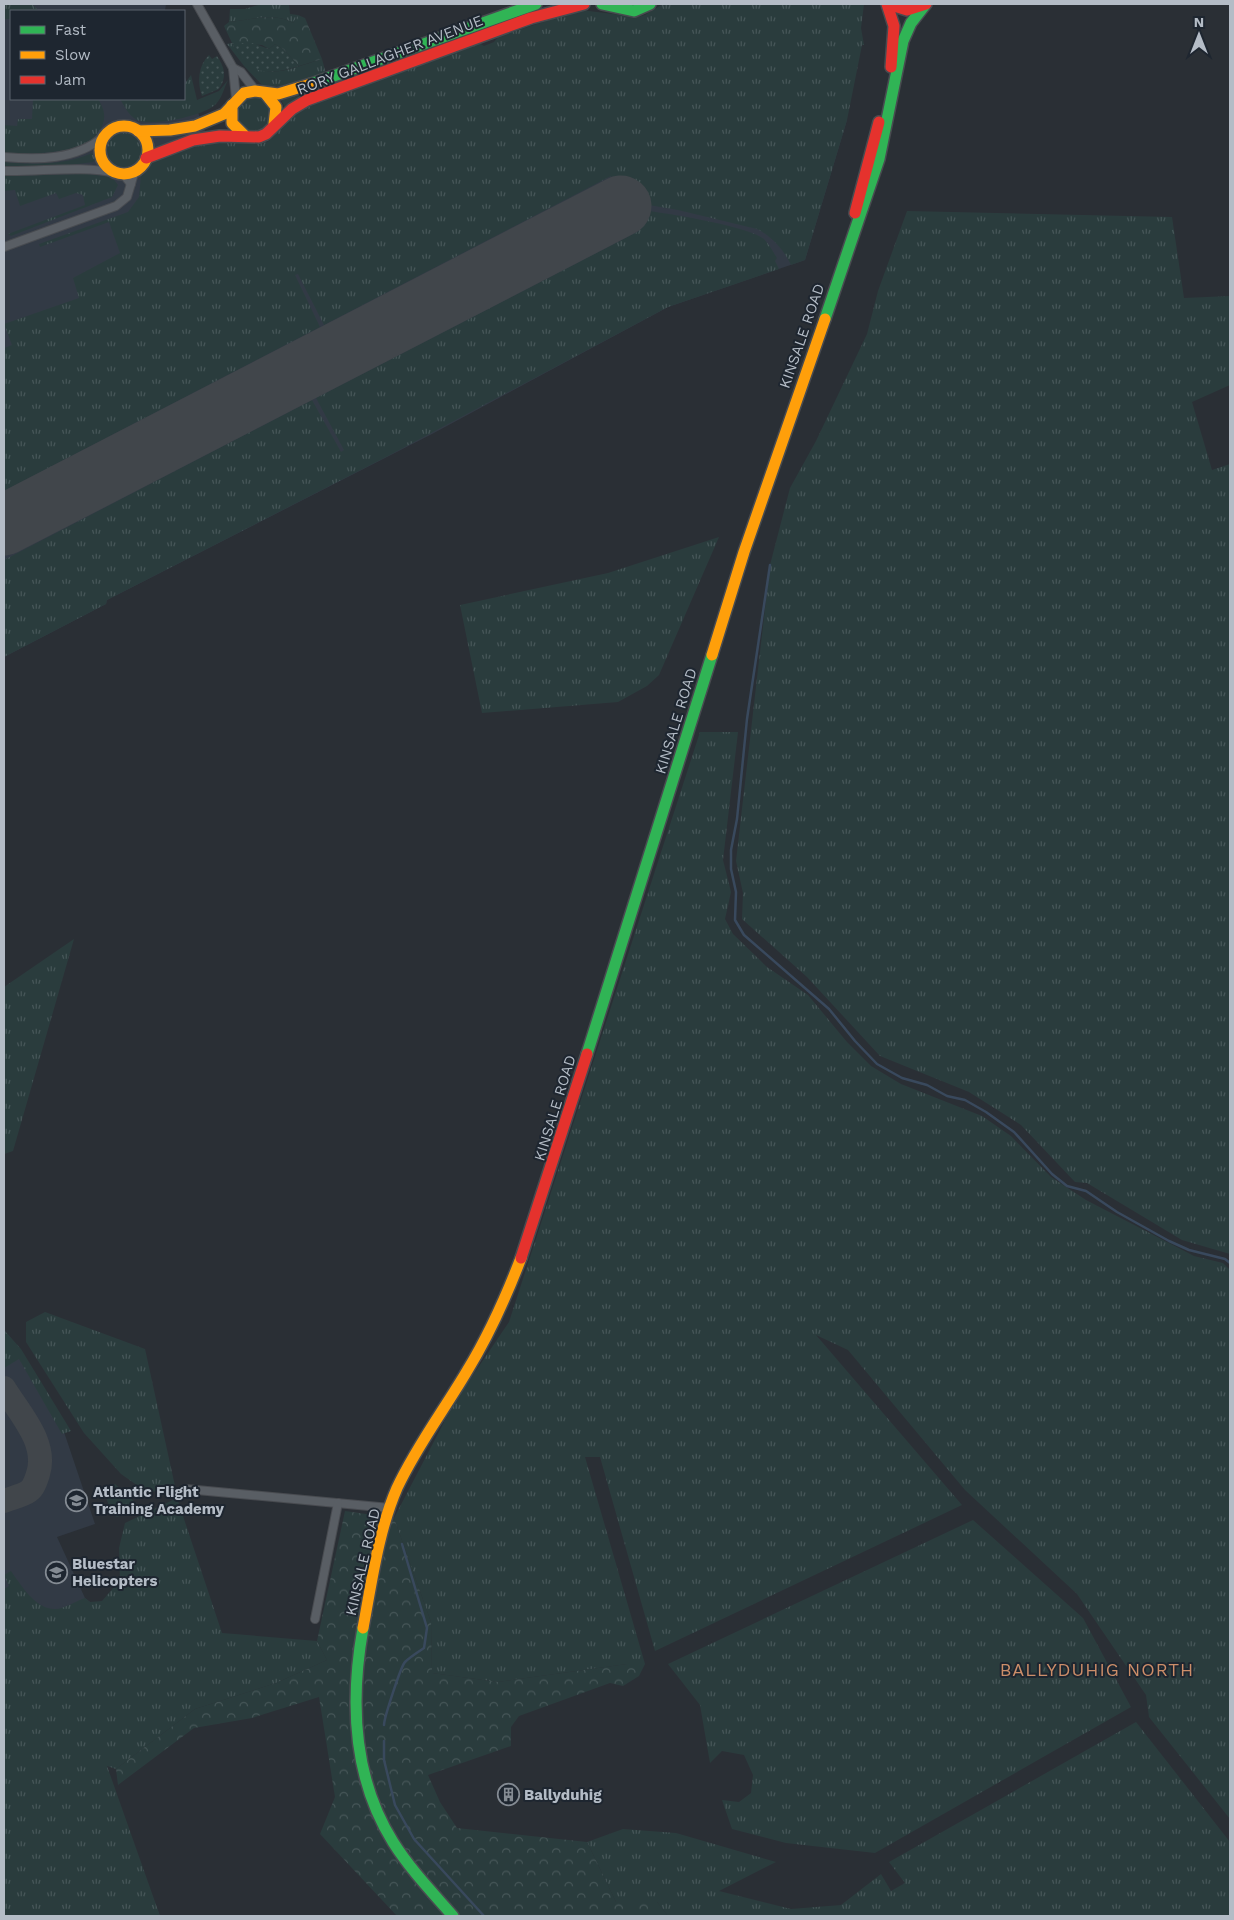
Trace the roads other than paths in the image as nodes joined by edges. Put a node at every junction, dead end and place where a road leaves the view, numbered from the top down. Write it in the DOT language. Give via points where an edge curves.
graph roads {
  1 [pos="197,4"];
  2 [pos="536,4"];
  3 [pos="584,4"];
  4 [pos="602,4"];
  5 [pos="649,4"];
  6 [pos="887,4"];
  7 [pos="926,4"];
  8 [pos="618,5"];
  9 [pos="233,68"];
  10 [pos="260,92"];
  11 [pos="234,102"];
  12 [pos="272,129"];
  13 [pos="138,131"];
  14 [pos="244,135"];
  15 [pos="103,138"];
  16 [pos="4,158"];
  17 [pos="146,158"];
  18 [pos="135,170"];
  19 [pos="4,171"];
  20 [pos="120,173"];
  21 [pos="131,184"];
  22 [pos="4,247"];
  23 [pos="838,277"];
  24 [pos="186,1490"];
  25 [pos="338,1503"];
  26 [pos="390,1508"];
  27 [pos="315,1619"];
  28 [pos="454,1916"];
  1 -- 9 [label="street"];
  2 -- 10 [label="main road, RORY GALLAGHER AVENUE" via="304,87 285,93"];
  3 -- 12 [label="main road, RORY GALLAGHER AVENUE" via="531,18 307,100 284,115"];
  4 -- 8 [label="main road"];
  5 -- 8 [label="main road" via="634,10"];
  6 -- 7 [label="main road" via="905,10"];
  6 -- 23 [label="main road, KINSALE ROAD" via="893,22 891,64 877,132"];
  7 -- 23 [label="main road, KINSALE ROAD" via="903,40 879,159 855,236"];
  9 -- 10 [label="street"];
  9 -- 11 [label="street"];
  10 -- 11 [label="main road, RORY GALLAGHER AVENUE" via="241,94"];
  10 -- 12 [label="main road" via="274,103 277,110"];
  11 -- 13 [label="main road, RORY GALLAGHER AVENUE" via="219,117 184,129"];
  11 -- 14 [label="main road" via="230,112 233,126"];
  12 -- 14 [label="main road, RORY GALLAGHER AVENUE" via="259,137"];
  13 -- 15 [label="main road, RORY GALLAGHER AVENUE" via="118,126"];
  13 -- 17 [label="main road" via="147,143"];
  14 -- 17 [label="main road, RORY GALLAGHER AVENUE" via="193,140"];
  15 -- 16 [label="street, RORY GALLAGHER AVENUE" via="93,146 67,155"];
  15 -- 20 [label="main road" via="101,159 111,170"];
  17 -- 18 [label="main road, RORY GALLAGHER AVENUE"];
  18 -- 20 [label="main road, RORY GALLAGHER AVENUE"];
  18 -- 21 [label="street"];
  19 -- 20 [label="street, RORY GALLAGHER AVENUE" via="97,168"];
  20 -- 21 [label="street"];
  21 -- 22 [label="street" via="127,198 116,206"];
  23 -- 26 [label="main road, KINSALE ROAD" via="744,552 521,1261 480,1349 414,1458"];
  24 -- 25 [label="street"];
  25 -- 26 [label="street"];
  25 -- 27 [label="street"];
  26 -- 28 [label="main road, KINSALE ROAD" via="379,1545 362,1637 356,1691 358,1750 370,1794 389,1837 433,1896"];
}
